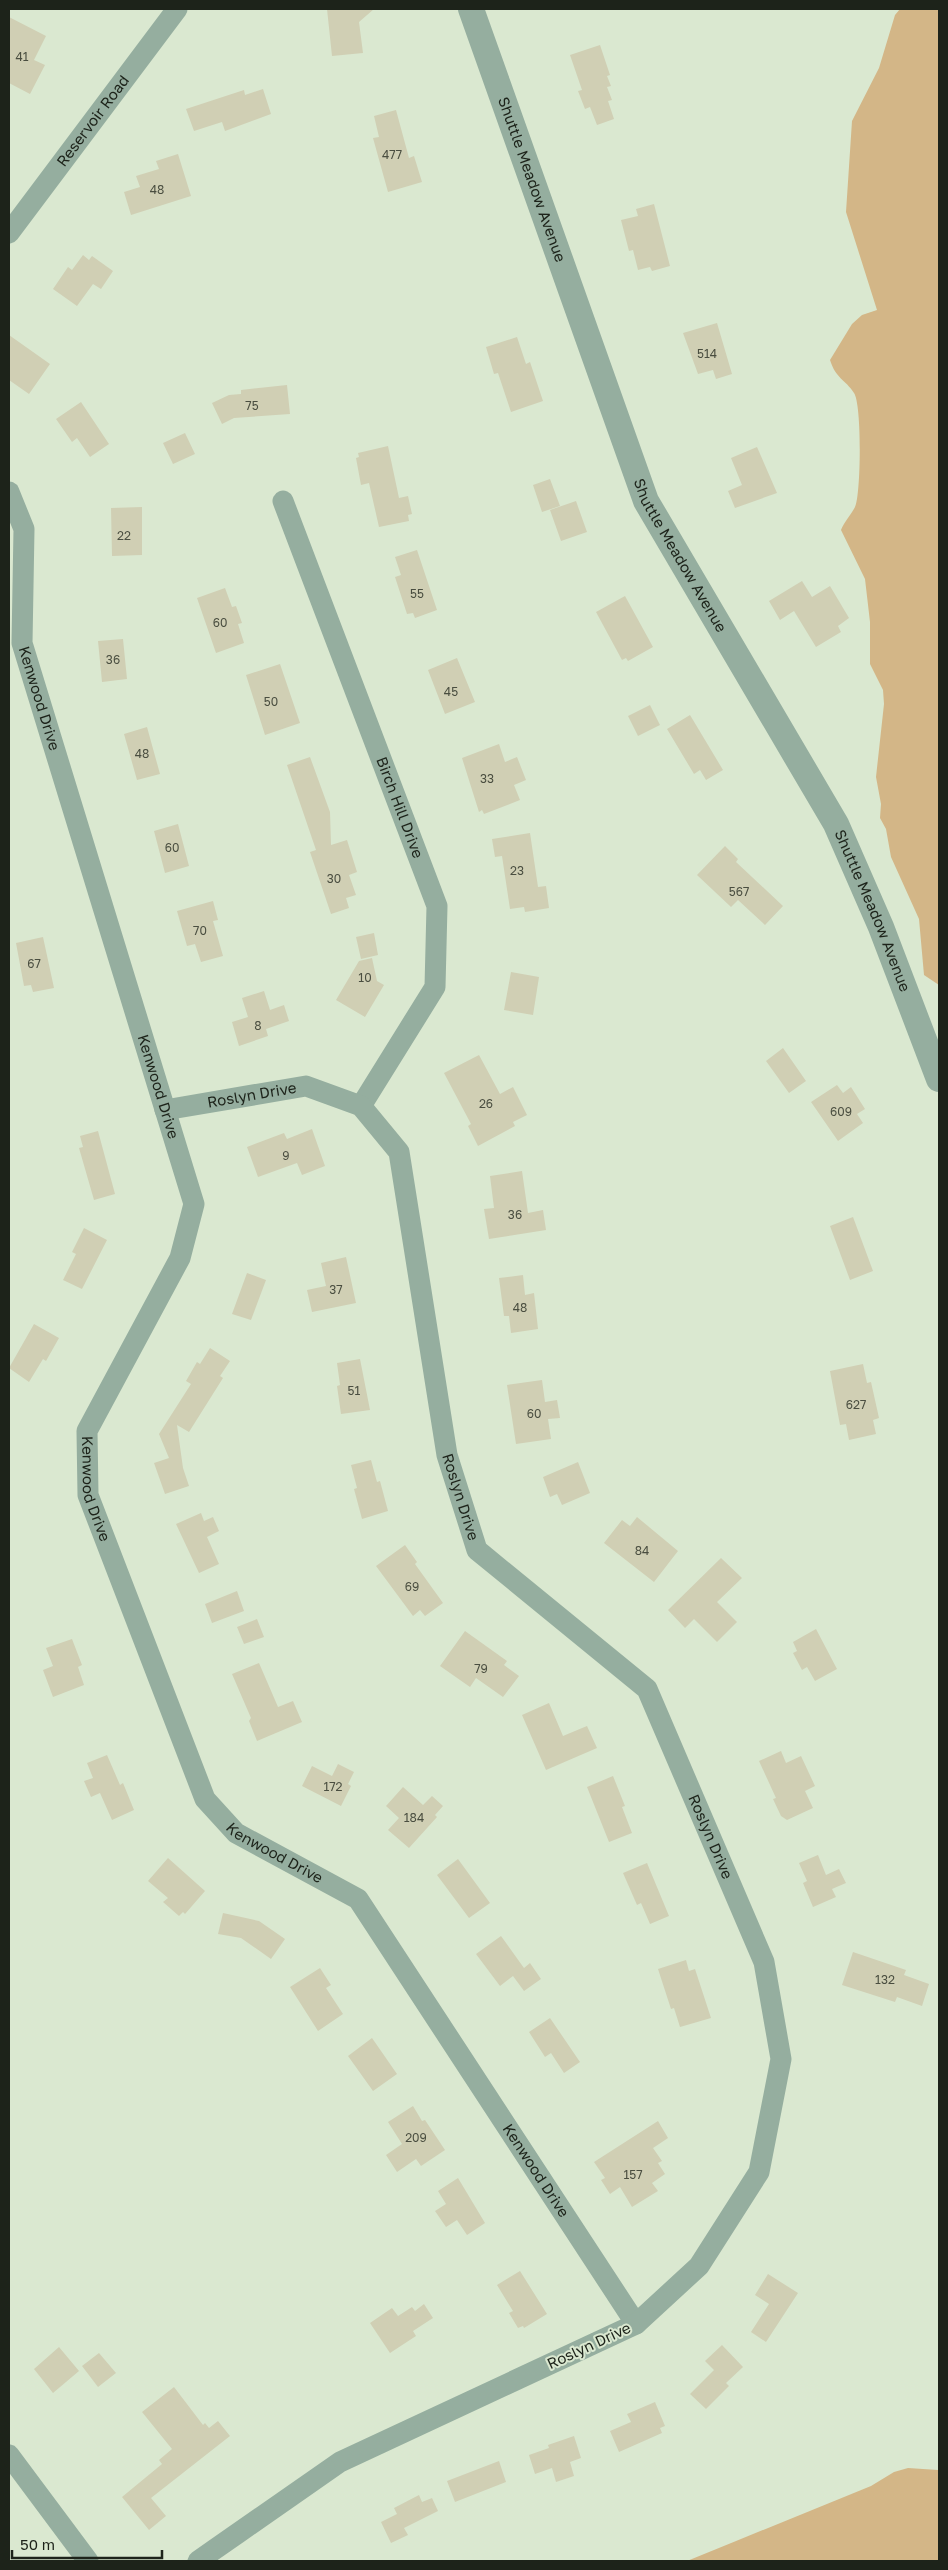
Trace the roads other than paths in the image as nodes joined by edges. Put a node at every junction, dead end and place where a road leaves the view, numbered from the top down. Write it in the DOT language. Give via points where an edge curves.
graph roads {
  1 [pos="176,9"];
  2 [pos="471,9"];
  3 [pos="9,233"];
  4 [pos="9,492"];
  5 [pos="283,501"];
  6 [pos="939,1079"];
  7 [pos="361,1106"];
  8 [pos="165,1110"];
  9 [pos="636,2324"];
  10 [pos="9,2455"];
  11 [pos="88,2561"];
  12 [pos="198,2561"];
  1 -- 3 [label="street, Reservoir Road"];
  2 -- 6 [label="street, Shuttle Meadow Avenue" via="646,501 836,824 881,927"];
  4 -- 8 [label="street, Kenwood Drive" via="24,529 22,643"];
  5 -- 7 [label="street, Birch Hill Drive" via="437,906 434,987"];
  7 -- 8 [label="street, Roslyn Drive" via="306,1086"];
  7 -- 9 [label="street, Roslyn Drive" via="399,1152 447,1455 477,1550 647,1689 764,1962 781,2059 759,2172 698,2266"];
  8 -- 9 [label="street, Kenwood Drive" via="194,1204 180,1258 86,1431 88,1495 202,1790 236,1833 358,1899"];
  9 -- 12 [label="street, Roslyn Drive" via="340,2462"];
  10 -- 11 [label="street"];
}
